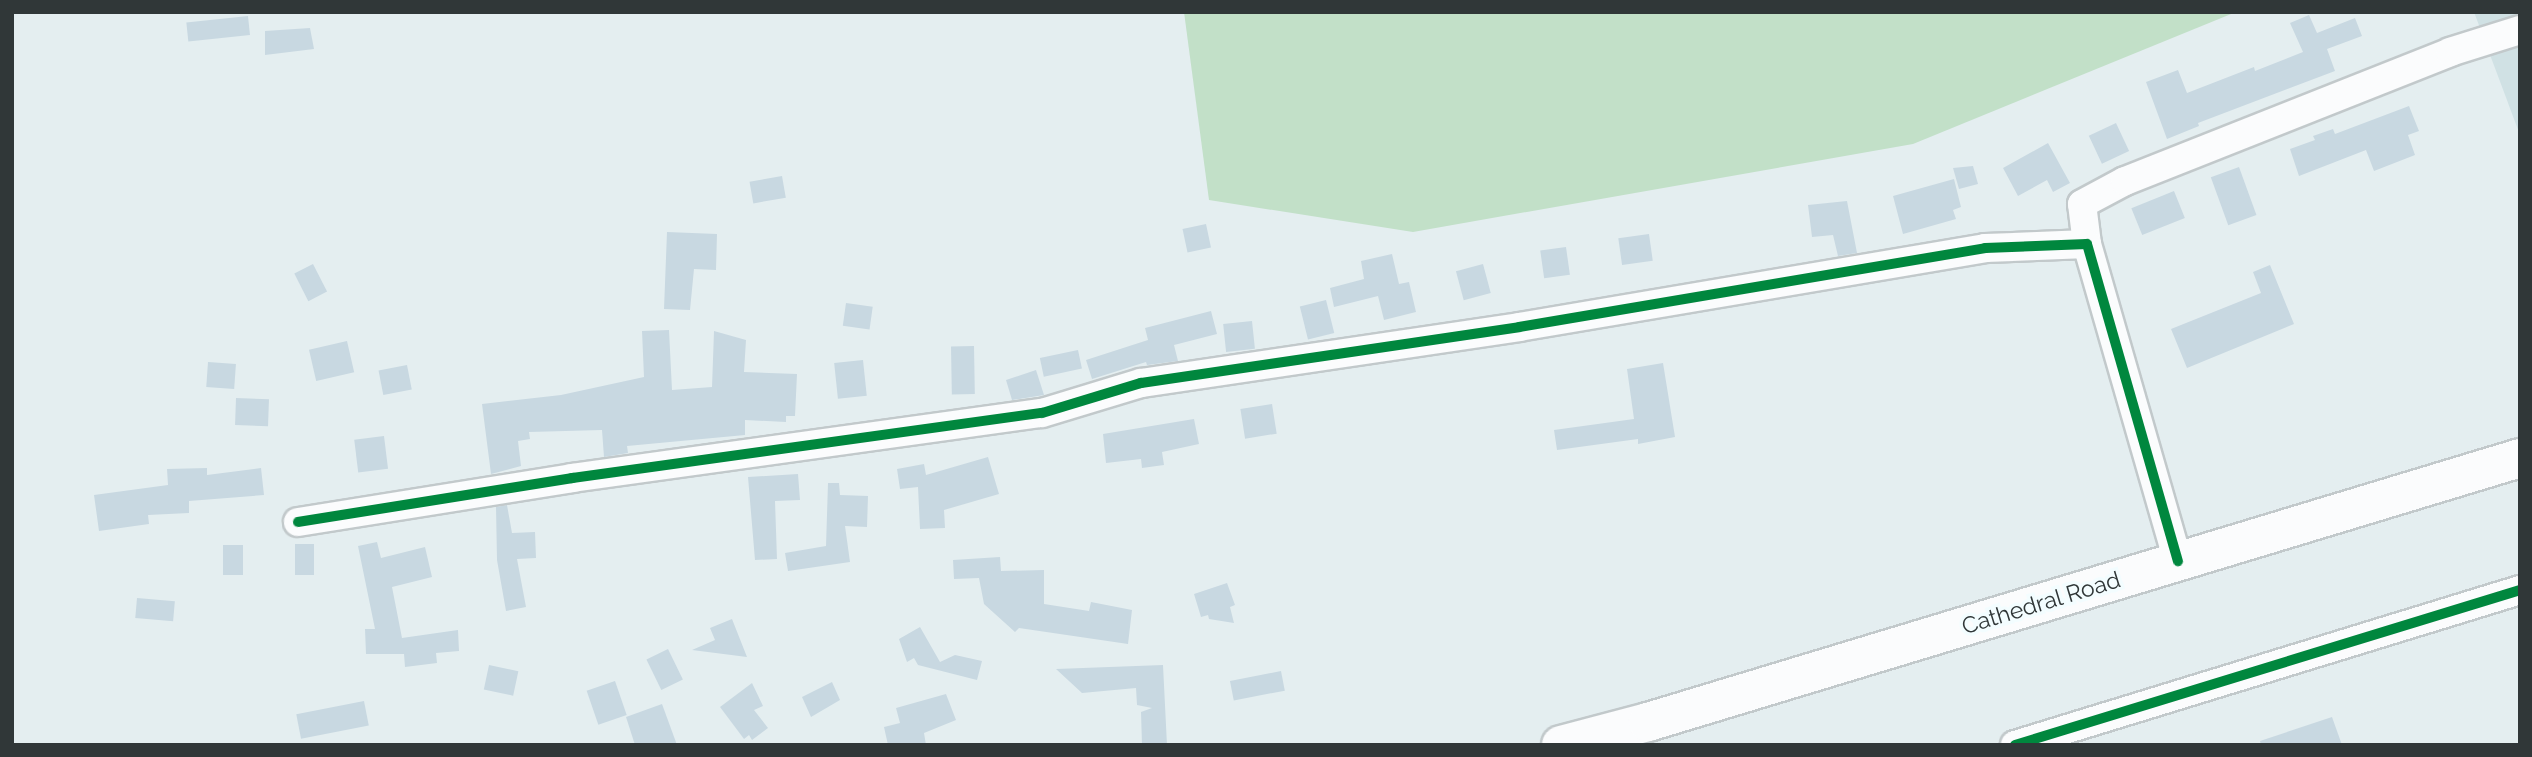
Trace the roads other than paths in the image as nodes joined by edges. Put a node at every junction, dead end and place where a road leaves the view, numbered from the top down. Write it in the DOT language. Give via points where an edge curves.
graph roads {
  1 [pos="2520,30"];
  2 [pos="2087,244"];
  3 [pos="2520,458"];
  4 [pos="298,522"];
  5 [pos="2178,561"];
  6 [pos="2520,590"];
  7 [pos="1561,745"];
  8 [pos="2015,745"];
  1 -- 2 [label="street" via="2450,52 2125,181 2082,204"];
  2 -- 4 [label="street" via="1985,248 1519,327 1140,383 1042,413 572,478"];
  2 -- 5 [label="street"];
  3 -- 5 [label="main road, Cathedral Road"];
  5 -- 7 [label="main road, Cathedral Road"];
  6 -- 8 [label="street"];
}
